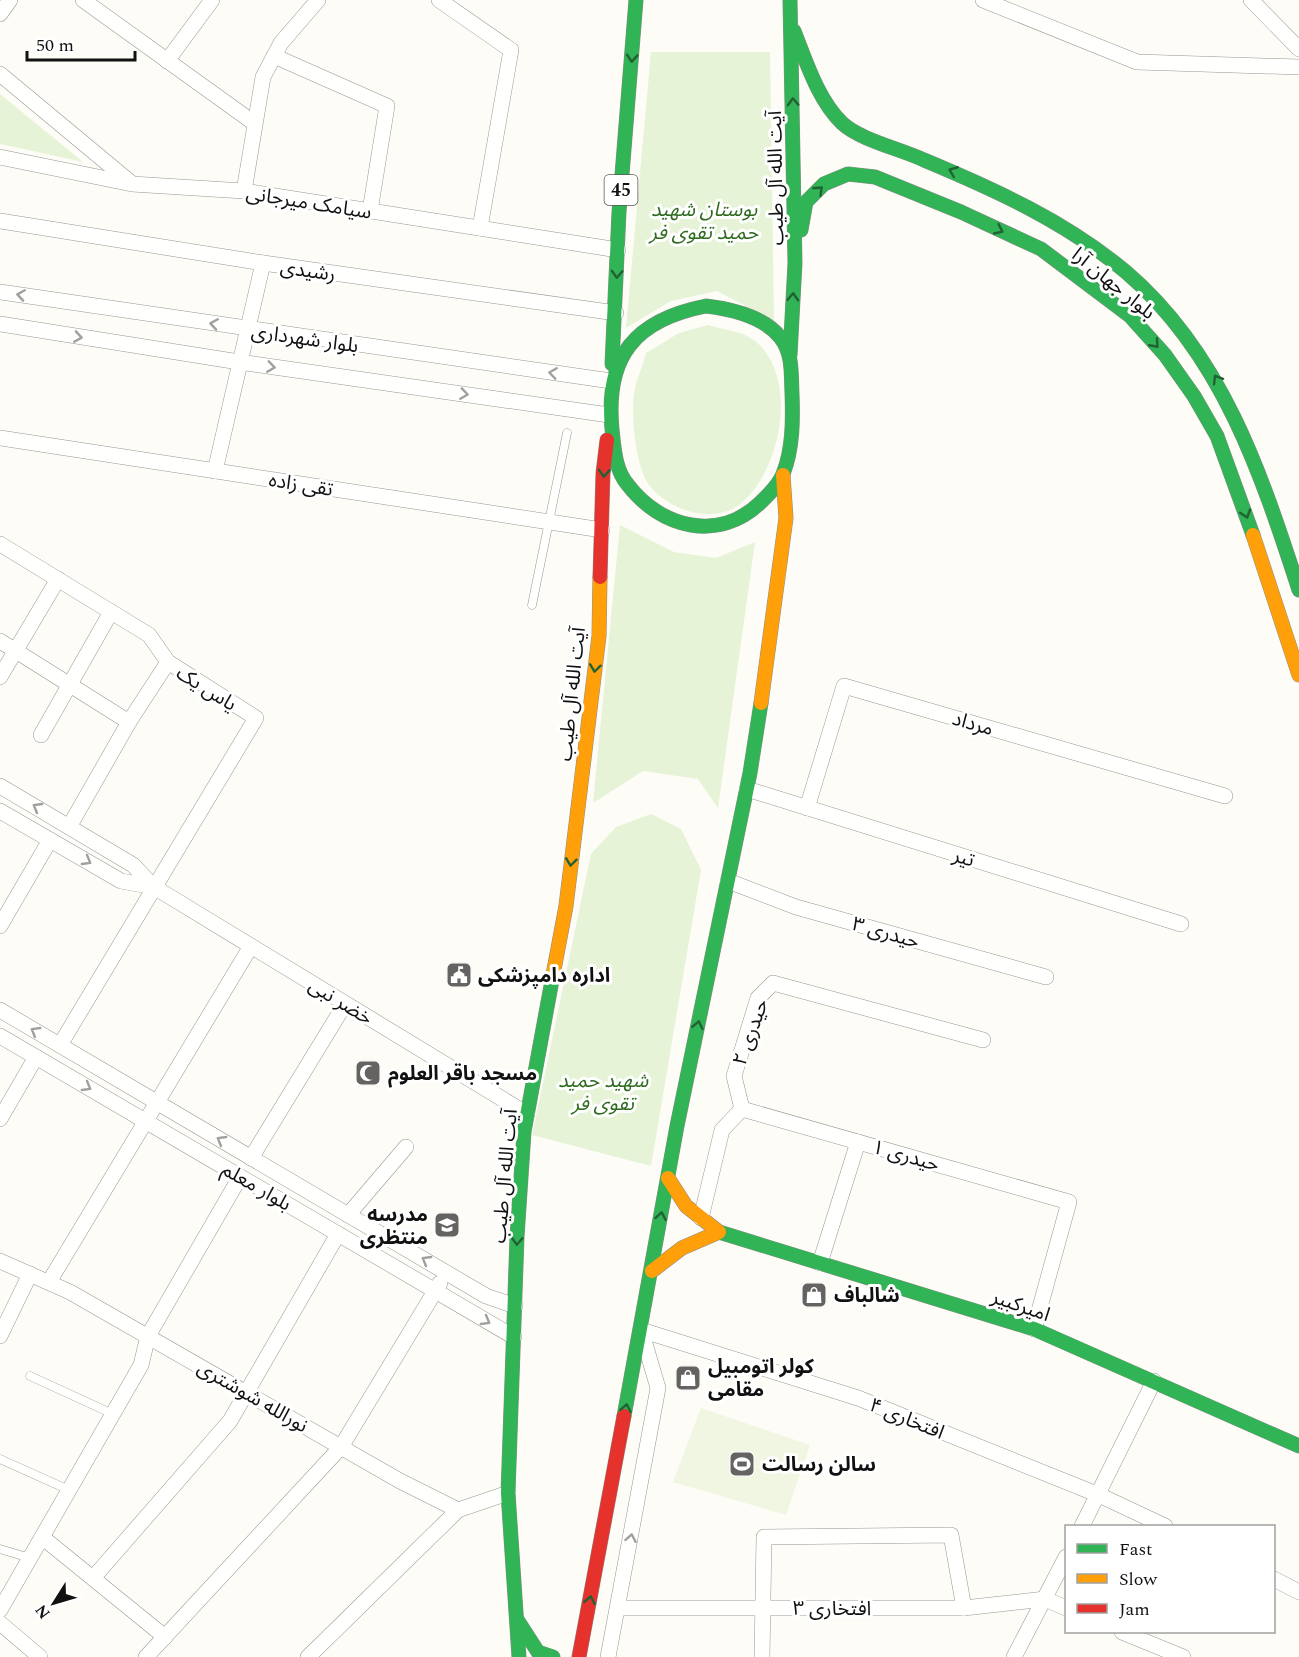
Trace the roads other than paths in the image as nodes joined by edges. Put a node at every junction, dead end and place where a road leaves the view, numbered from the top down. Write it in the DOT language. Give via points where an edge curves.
graph roads {
  1 [pos="10,0"];
  2 [pos="83,0"];
  3 [pos="212,0"];
  4 [pos="318,0"];
  5 [pos="440,0"];
  6 [pos="636,0"];
  7 [pos="790,0"];
  8 [pos="983,0"];
  9 [pos="1251,0"];
  10 [pos="0,14"];
  11 [pos="791,23"];
  12 [pos="1299,49"];
  13 [pos="274,56"];
  14 [pos="167,61"];
  15 [pos="1299,67"];
  16 [pos="0,74"];
  17 [pos="254,123"];
  18 [pos="0,157"];
  19 [pos="132,184"];
  20 [pos="244,191"];
  21 [pos="370,211"];
  22 [pos="0,221"];
  23 [pos="480,228"];
  24 [pos="618,250"];
  25 [pos="263,263"];
  26 [pos="795,263"];
  27 [pos="0,292"];
  28 [pos="616,313"];
  29 [pos="0,324"];
  30 [pos="248,330"];
  31 [pos="790,355"];
  32 [pos="239,362"];
  33 [pos="611,381"];
  34 [pos="609,415"];
  35 [pos="567,433"];
  36 [pos="0,438"];
  37 [pos="215,471"];
  38 [pos="783,476"];
  39 [pos="549,522"];
  40 [pos="602,530"];
  41 [pos="1,547"];
  42 [pos="58,579"];
  43 [pos="1299,590"];
  44 [pos="532,605"];
  45 [pos="111,612"];
  46 [pos="0,641"];
  47 [pos="15,651"];
  48 [pos="168,662"];
  49 [pos="1299,675"];
  50 [pos="0,677"];
  51 [pos="70,684"];
  52 [pos="129,722"];
  53 [pos="41,735"];
  54 [pos="0,786"];
  55 [pos="747,789"];
  56 [pos="1225,796"];
  57 [pos="807,808"];
  58 [pos="0,811"];
  59 [pos="69,826"];
  60 [pos="50,840"];
  61 [pos="728,881"];
  62 [pos="154,888"];
  63 [pos="1181,924"];
  64 [pos="0,926"];
  65 [pos="251,946"];
  66 [pos="1046,977"];
  67 [pos="345,1004"];
  68 [pos="0,1010"];
  69 [pos="0,1036"];
  70 [pos="983,1040"];
  71 [pos="60,1045"];
  72 [pos="36,1057"];
  73 [pos="157,1102"];
  74 [pos="742,1109"];
  75 [pos="527,1114"];
  76 [pos="0,1119"];
  77 [pos="146,1121"];
  78 [pos="858,1142"];
  79 [pos="406,1147"];
  80 [pos="251,1158"];
  81 [pos="240,1177"];
  82 [pos="668,1178"];
  83 [pos="348,1215"];
  84 [pos="700,1218"];
  85 [pos="719,1232"];
  86 [pos="338,1234"];
  87 [pos="0,1261"];
  88 [pos="820,1263"];
  89 [pos="652,1271"];
  90 [pos="447,1273"];
  91 [pos="30,1274"];
  92 [pos="49,1282"];
  93 [pos="436,1291"];
  94 [pos="515,1306"];
  95 [pos="1034,1329"];
  96 [pos="641,1330"];
  97 [pos="0,1336"];
  98 [pos="148,1336"];
  99 [pos="514,1337"];
  100 [pos="30,1376"];
  101 [pos="1154,1382"];
  102 [pos="245,1392"];
  103 [pos="113,1414"];
  104 [pos="1299,1446"];
  105 [pos="341,1447"];
  106 [pos="0,1459"];
  107 [pos="69,1490"];
  108 [pos="508,1493"];
  109 [pos="1099,1494"];
  110 [pos="459,1510"];
  111 [pos="1083,1525"];
  112 [pos="1161,1525"];
  113 [pos="42,1537"];
  114 [pos="0,1550"];
  115 [pos="30,1558"];
  116 [pos="1065,1559"];
  117 [pos="93,1578"];
  118 [pos="1275,1580"];
  119 [pos="1299,1592"];
  120 [pos="1045,1599"];
  121 [pos="618,1608"];
  122 [pos="763,1608"];
  123 [pos="964,1608"];
  124 [pos="1065,1608"];
  125 [pos="0,1610"];
  126 [pos="515,1615"];
  127 [pos="0,1623"];
  128 [pos="1124,1633"];
  129 [pos="165,1636"];
  130 [pos="583,1639"];
  131 [pos="515,1654"];
  132 [pos="1021,1655"];
  133 [pos="40,1657"];
  134 [pos="146,1657"];
  135 [pos="308,1657"];
  136 [pos="553,1657"];
  137 [pos="560,1657"];
  138 [pos="579,1657"];
  139 [pos="608,1657"];
  140 [pos="762,1657"];
  141 [pos="1183,1657"];
  1 -- 10 [label="street"];
  2 -- 14 [label="street"];
  3 -- 14 [label="street"];
  4 -- 13 [label="street"];
  5 -- 23 [label="street" via="511,50"];
  6 -- 24 [label="main road, 45, one-way"];
  7 -- 11 [label="main road, آیت الله آل طیب"];
  8 -- 15 [label="street" via="1137,62"];
  9 -- 12 [label="street"];
  26 -- 11 [label="main road, آیت الله آل طیب, one-way"];
  43 -- 11 [label="main road, بلوار جهان آرا, one-way" via="1260,468 1236,413 1184,332 1149,293 1054,221 976,181 848,129 812,77"];
  13 -- 17 [label="street" via="263,77"];
  13 -- 21 [label="street" via="387,106"];
  14 -- 17 [label="street"];
  16 -- 19 [label="street"];
  17 -- 20 [label="street"];
  18 -- 19 [label="street, سیامک میرجانی"];
  19 -- 20 [label="street, سیامک میرجانی"];
  20 -- 21 [label="street, سیامک میرجانی"];
  21 -- 23 [label="street, سیامک میرجانی"];
  22 -- 25 [label="street, رشیدی"];
  23 -- 24 [label="street, سیامک میرجانی"];
  24 -- 28 [label="main road, 45, one-way"];
  25 -- 28 [label="street, رشیدی"];
  25 -- 30 [label="street"];
  31 -- 26 [label="main road, آیت الله آل طیب, one-way"];
  26 -- 49 [label="main road, بلوار جهان آرا, one-way" via="806,202 824,183 848,174 875,177 1041,249 1130,316 1165,355 1216,436 1237,485"];
  30 -- 27 [label="street, بلوار شهرداری, one-way"];
  28 -- 33 [label="main road, 45"];
  29 -- 32 [label="street, بلوار شهرداری, one-way"];
  30 -- 32 [label="street"];
  33 -- 30 [label="street, بلوار شهرداری, one-way"];
  31 -- 33 [label="main road" via="764,323 746,314 727,308 687,308 636,334 623,349"];
  31 -- 38 [label="main road" via="791,439"];
  32 -- 34 [label="street, بلوار شهرداری, one-way"];
  32 -- 37 [label="street"];
  33 -- 34 [label="main road"];
  34 -- 38 [label="main road" via="617,470 644,505 664,519 706,529 741,521 758,508"];
  34 -- 40 [label="main road, آیت الله آل طیب, one-way"];
  35 -- 39 [label="lane"];
  36 -- 37 [label="street, تقی زاده"];
  37 -- 39 [label="street, تقی زاده"];
  38 -- 55 [label="main road" via="784,529"];
  39 -- 40 [label="street, تقی زاده"];
  39 -- 44 [label="lane"];
  40 -- 75 [label="main road, آیت الله آل طیب, one-way" via="599,636 566,906"];
  41 -- 42 [label="street, یاس یک"];
  42 -- 45 [label="street, یاس یک"];
  42 -- 47 [label="street"];
  45 -- 48 [label="street, یاس یک" via="149,635"];
  45 -- 51 [label="street"];
  46 -- 47 [label="street"];
  47 -- 50 [label="street"];
  47 -- 51 [label="street"];
  48 -- 52 [label="street"];
  48 -- 62 [label="street, یاس یک" via="256,718"];
  51 -- 52 [label="street"];
  51 -- 53 [label="street"];
  52 -- 59 [label="street"];
  59 -- 54 [label="street, خضر نبی, one-way"];
  55 -- 57 [label="street, تیر"];
  55 -- 61 [label="main road"];
  56 -- 57 [label="street, مرداد" via="844,686"];
  57 -- 63 [label="street, تیر"];
  58 -- 60 [label="street, خضر نبی"];
  59 -- 62 [label="street, خضر نبی" via="134,865"];
  60 -- 62 [label="street, خضر نبی, one-way" via="121,881"];
  60 -- 64 [label="street"];
  61 -- 66 [label="street, حیدری ۳" via="796,907"];
  82 -- 61 [label="main road, one-way"];
  62 -- 65 [label="street, خضر نبی"];
  62 -- 71 [label="street"];
  65 -- 67 [label="street, خضر نبی"];
  65 -- 73 [label="street"];
  67 -- 75 [label="street, خضر نبی"];
  67 -- 80 [label="street"];
  71 -- 68 [label="street, بلوار معلم, one-way"];
  69 -- 72 [label="street, بلوار معلم"];
  70 -- 74 [label="street, حیدری ۲" via="773,983 758,998 734,1076"];
  71 -- 73 [label="street, بلوار معلم"];
  72 -- 76 [label="street"];
  72 -- 77 [label="street, بلوار معلم, one-way"];
  73 -- 77 [label="street"];
  80 -- 73 [label="street, بلوار معلم, one-way"];
  74 -- 78 [label="street, حیدری ۱"];
  74 -- 84 [label="street" via="722,1130"];
  75 -- 94 [label="main road, آیت الله آل طیب, one-way"];
  77 -- 81 [label="street, بلوار معلم"];
  77 -- 92 [label="street"];
  78 -- 88 [label="street"];
  78 -- 95 [label="street, حیدری ۱" via="1069,1202"];
  79 -- 83 [label="street"];
  80 -- 83 [label="street, بلوار معلم"];
  81 -- 86 [label="street, بلوار معلم"];
  81 -- 98 [label="street"];
  82 -- 84 [label="main road, امیرکبیر" via="686,1206"];
  89 -- 82 [label="main road, one-way"];
  90 -- 83 [label="street, بلوار معلم, one-way"];
  84 -- 85 [label="main road, امیرکبیر"];
  85 -- 88 [label="main road, امیرکبیر"];
  85 -- 89 [label="main road" via="682,1248"];
  86 -- 93 [label="street, بلوار معلم"];
  86 -- 102 [label="street"];
  87 -- 91 [label="street, نورالله شوشتری"];
  88 -- 95 [label="main road, امیرکبیر"];
  89 -- 96 [label="main road"];
  90 -- 93 [label="street"];
  90 -- 94 [label="street, بلوار معلم" via="486,1296"];
  91 -- 92 [label="street, نورالله شوشتری"];
  91 -- 97 [label="street"];
  92 -- 98 [label="street, نورالله شوشتری"];
  93 -- 99 [label="street, بلوار معلم, one-way"];
  93 -- 105 [label="street"];
  94 -- 99 [label="main road, آیت الله آل طیب"];
  95 -- 101 [label="main road, امیرکبیر"];
  96 -- 109 [label="street, افتخاری ۴" via="858,1398"];
  121 -- 96 [label="street, one-way" via="658,1388"];
  130 -- 96 [label="main road, one-way"];
  98 -- 102 [label="street, نورالله شوشتری"];
  98 -- 103 [label="street" via="141,1365"];
  99 -- 108 [label="main road, آیت الله آل طیب"];
  100 -- 103 [label="lane"];
  101 -- 104 [label="main road, امیرکبیر"];
  101 -- 109 [label="street"];
  102 -- 105 [label="street, نورالله شوشتری"];
  102 -- 117 [label="street" via="230,1421"];
  103 -- 107 [label="street"];
  105 -- 110 [label="street, نورالله شوشتری"];
  105 -- 129 [label="street"];
  106 -- 107 [label="lane"];
  107 -- 113 [label="street"];
  108 -- 110 [label="street"];
  108 -- 126 [label="main road, آیت الله آل طیب"];
  109 -- 111 [label="street"];
  109 -- 112 [label="street, افتخاری ۴"];
  110 -- 135 [label="street"];
  113 -- 115 [label="street"];
  113 -- 117 [label="street"];
  114 -- 115 [label="lane"];
  115 -- 125 [label="street"];
  116 -- 120 [label="street"];
  117 -- 129 [label="street"];
  118 -- 119 [label="street"];
  120 -- 123 [label="street, افتخاری ۳"];
  120 -- 124 [label="street"];
  120 -- 132 [label="street"];
  121 -- 122 [label="street, افتخاری ۳"];
  121 -- 139 [label="street"];
  122 -- 123 [label="street, افتخاری ۳"];
  122 -- 123 [label="street" via="764,1537 869,1534 951,1535"];
  122 -- 140 [label="street"];
  126 -- 131 [label="main road, آیت الله آل طیب"];
  126 -- 136 [label="main road" via="538,1652"];
  127 -- 133 [label="street"];
  128 -- 141 [label="street"];
  129 -- 134 [label="street"];
  130 -- 137 [label="main road" via="572,1656"];
  130 -- 138 [label="main road"];
}
